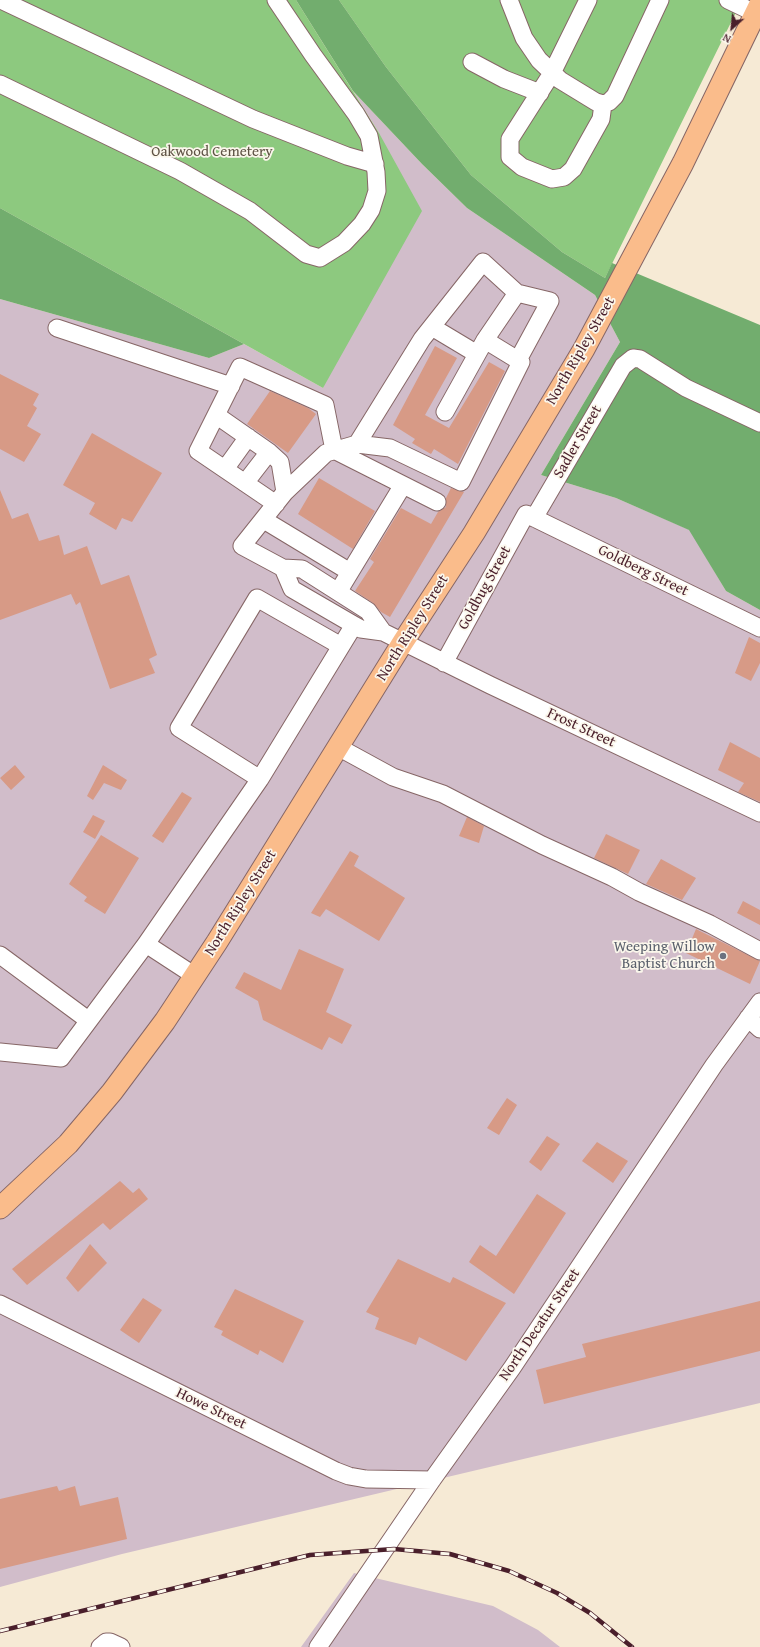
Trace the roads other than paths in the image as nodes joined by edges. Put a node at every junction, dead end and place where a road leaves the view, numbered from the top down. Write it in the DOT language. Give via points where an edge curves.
graph roads {
  1 [pos="1,0"];
  2 [pos="276,0"];
  3 [pos="509,0"];
  4 [pos="588,0"];
  5 [pos="660,0"];
  6 [pos="728,0"];
  7 [pos="30,6"];
  8 [pos="758,8"];
  9 [pos="472,62"];
  10 [pos="552,73"];
  11 [pos="0,84"];
  12 [pos="540,93"];
  13 [pos="603,104"];
  14 [pos="375,164"];
  15 [pos="517,293"];
  16 [pos="432,327"];
  17 [pos="57,328"];
  18 [pos="481,347"];
  19 [pos="518,360"];
  20 [pos="230,386"];
  21 [pos="445,412"];
  22 [pos="216,415"];
  23 [pos="760,423"];
  24 [pos="248,437"];
  25 [pos="357,444"];
  26 [pos="334,450"];
  27 [pos="269,452"];
  28 [pos="225,469"];
  29 [pos="245,483"];
  30 [pos="403,485"];
  31 [pos="281,498"];
  32 [pos="437,502"];
  33 [pos="530,516"];
  34 [pos="264,520"];
  35 [pos="283,568"];
  36 [pos="350,572"];
  37 [pos="338,592"];
  38 [pos="354,625"];
  39 [pos="760,628"];
  40 [pos="383,632"];
  41 [pos="404,642"];
  42 [pos="341,646"];
  43 [pos="444,663"];
  44 [pos="338,747"];
  45 [pos="260,779"];
  46 [pos="760,813"];
  47 [pos="146,944"];
  48 [pos="760,951"];
  49 [pos="0,955"];
  50 [pos="194,976"];
  51 [pos="760,1002"];
  52 [pos="88,1020"];
  53 [pos="754,1024"];
  54 [pos="0,1052"];
  55 [pos="0,1208"];
  56 [pos="0,1304"];
  57 [pos="432,1480"];
  58 [pos="318,1647"];
  1 -- 7 [label="street"];
  2 -- 14 [label="street" via="356,114 369,136"];
  3 -- 10 [label="street" via="524,38 539,60"];
  4 -- 10 [label="street"];
  5 -- 13 [label="street" via="615,96"];
  6 -- 8 [label="street"];
  7 -- 14 [label="street" via="253,119 346,156"];
  8 -- 41 [label="main road, North Ripley Street" via="683,162 584,349 474,533"];
  9 -- 12 [label="street" via="504,79"];
  10 -- 12 [label="street"];
  10 -- 13 [label="street"];
  11 -- 14 [label="street" via="180,171 250,211 313,257 328,255 362,224 375,201"];
  12 -- 13 [label="street" via="510,139 510,157 522,167 552,179 564,178 573,169 601,119"];
  15 -- 16 [label="street" via="483,262"];
  15 -- 18 [label="street"];
  15 -- 19 [label="street" via="550,301"];
  16 -- 18 [label="street"];
  16 -- 25 [label="street"];
  17 -- 20 [label="street"];
  18 -- 19 [label="street"];
  18 -- 21 [label="street"];
  19 -- 25 [label="street" via="521,362 461,482 390,448"];
  20 -- 22 [label="street"];
  20 -- 26 [label="street" via="240,367 325,405"];
  22 -- 24 [label="street"];
  22 -- 28 [label="street" via="198,451"];
  23 -- 33 [label="street, Sadler Street" via="686,388 640,359 627,360"];
  24 -- 27 [label="street"];
  24 -- 28 [label="street"];
  25 -- 26 [label="street"];
  26 -- 30 [label="street"];
  26 -- 31 [label="street" via="326,453"];
  27 -- 29 [label="street"];
  27 -- 31 [label="street" via="280,462"];
  28 -- 29 [label="street"];
  29 -- 31 [label="street"];
  30 -- 32 [label="street"];
  30 -- 36 [label="street"];
  31 -- 34 [label="street"];
  33 -- 39 [label="street, Goldberg Street"];
  33 -- 43 [label="street, Goldbug Street"];
  34 -- 35 [label="street" via="242,546"];
  34 -- 36 [label="street"];
  35 -- 37 [label="street" via="302,569"];
  35 -- 38 [label="street" via="292,590"];
  36 -- 37 [label="street"];
  37 -- 40 [label="street" via="368,611"];
  38 -- 40 [label="street" via="362,629"];
  38 -- 42 [label="street"];
  40 -- 41 [label="street, Frost Street"];
  41 -- 43 [label="street, Frost Street"];
  41 -- 44 [label="main road, North Ripley Street"];
  42 -- 45 [label="street"];
  42 -- 45 [label="street" via="257,598 179,728"];
  43 -- 46 [label="street, Frost Street"];
  44 -- 48 [label="street" via="393,777 443,794 542,845 710,924"];
  44 -- 50 [label="main road, North Ripley Street"];
  45 -- 47 [label="street"];
  47 -- 50 [label="street"];
  47 -- 52 [label="street"];
  49 -- 52 [label="street"];
  50 -- 55 [label="main road, North Ripley Street" via="165,1021 112,1092 68,1144"];
  51 -- 53 [label="street, North Decatur Street"];
  52 -- 54 [label="street" via="61,1058"];
  53 -- 57 [label="street, North Decatur Street" via="714,1065 512,1368"];
  56 -- 57 [label="street, Howe Street" via="336,1471 366,1479"];
  57 -- 58 [label="street, North Decatur Street"];
}
